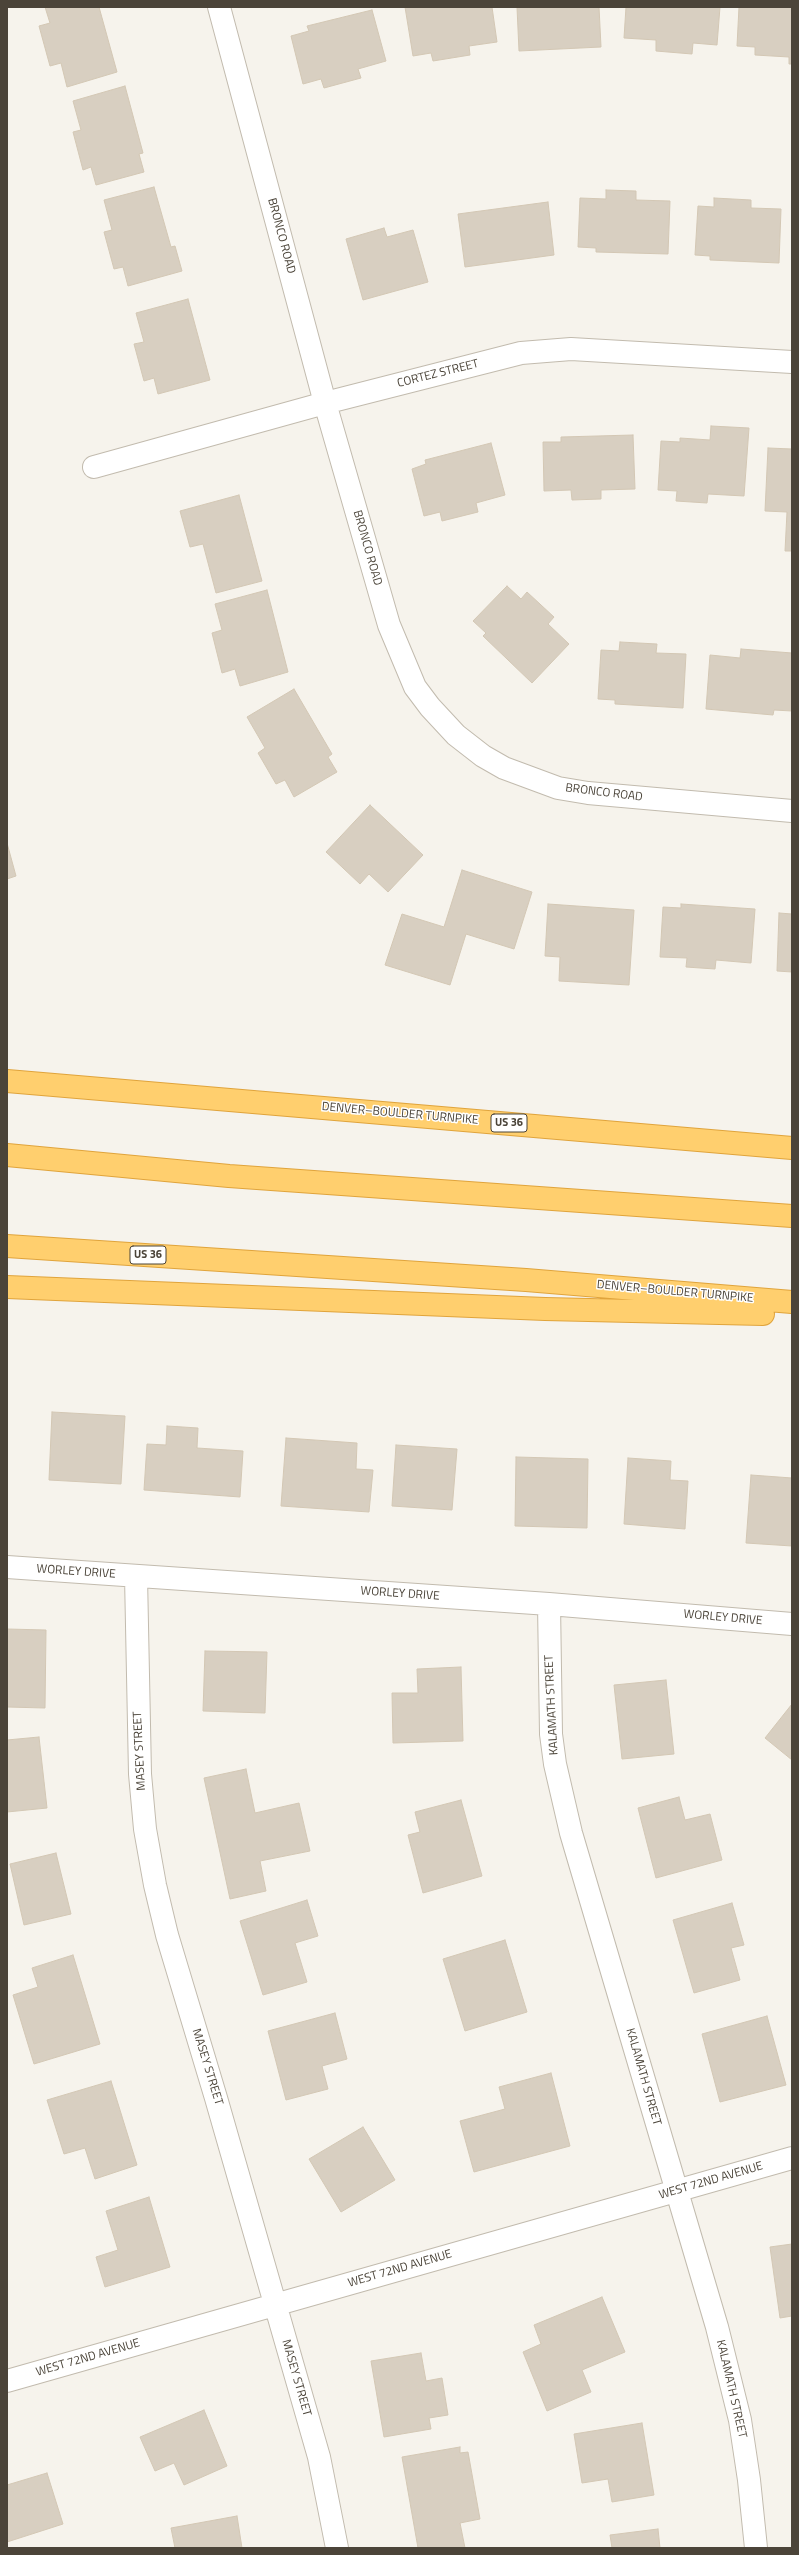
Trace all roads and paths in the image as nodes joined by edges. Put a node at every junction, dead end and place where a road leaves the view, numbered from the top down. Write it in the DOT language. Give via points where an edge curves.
graph roads {
  1 [pos="219,7"];
  2 [pos="792,362"];
  3 [pos="325,402"];
  4 [pos="94,468"];
  5 [pos="792,811"];
  6 [pos="7,1081"];
  7 [pos="792,1148"];
  8 [pos="7,1155"];
  9 [pos="7,1168"];
  10 [pos="229,1176"];
  11 [pos="792,1216"];
  12 [pos="7,1246"];
  13 [pos="7,1287"];
  14 [pos="792,1302"];
  15 [pos="792,1314"];
  16 [pos="7,1567"];
  17 [pos="136,1576"];
  18 [pos="549,1604"];
  19 [pos="792,1624"];
  20 [pos="792,2158"];
  21 [pos="676,2191"];
  22 [pos="276,2304"];
  23 [pos="7,2381"];
  24 [pos="337,2548"];
  25 [pos="756,2548"];
  1 -- 3 [label="street, BRONCO ROAD"];
  2 -- 3 [label="street, CORTEZ STREET" via="571,349 521,353"];
  3 -- 4 [label="street, CORTEZ STREET"];
  3 -- 5 [label="street, BRONCO ROAD" via="389,625 415,687 456,735 483,756 504,768 558,788 588,794"];
  6 -- 7 [label="highway, DENVER–BOULDER TURNPIKE / US 36"];
  8 -- 10 [label="highway"];
  9 -- 10 [label="highway"];
  10 -- 11 [label="highway"];
  12 -- 14 [label="highway, DENVER–BOULDER TURNPIKE / US 36" via="518,1280"];
  13 -- 15 [label="highway" via="545,1309"];
  16 -- 17 [label="street, WORLEY DRIVE"];
  17 -- 18 [label="street, WORLEY DRIVE"];
  17 -- 22 [label="street, MASEY STREET" via="140,1774 145,1829 155,1884 167,1935"];
  18 -- 19 [label="street, WORLEY DRIVE"];
  18 -- 21 [label="street, KALAMATH STREET" via="551,1734 555,1764 571,1833"];
  20 -- 21 [label="street, WEST 72ND AVENUE"];
  21 -- 22 [label="street, WEST 72ND AVENUE"];
  21 -- 25 [label="street, KALAMATH STREET" via="717,2327 740,2420"];
  22 -- 23 [label="street, WEST 72ND AVENUE"];
  22 -- 24 [label="street, MASEY STREET" via="319,2457"];
}
